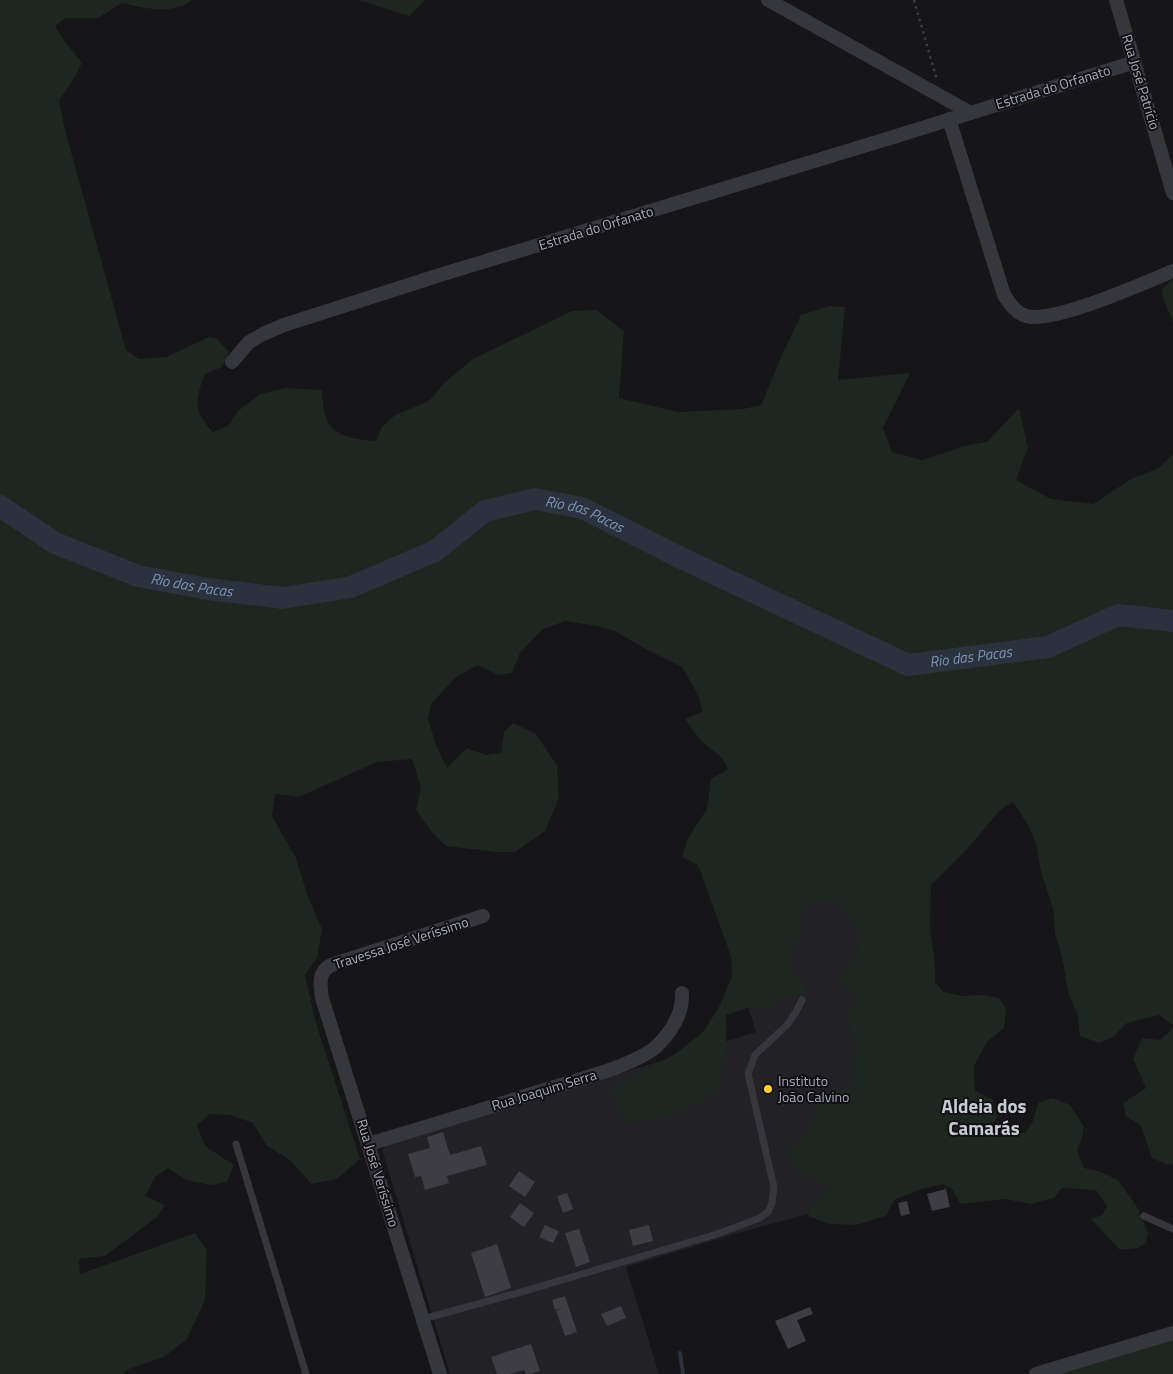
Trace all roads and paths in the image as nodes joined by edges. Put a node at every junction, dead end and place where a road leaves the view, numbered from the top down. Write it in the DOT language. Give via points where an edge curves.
graph roads {
  1 [pos="768,0"];
  2 [pos="914,0"];
  3 [pos="1116,0"];
  4 [pos="1135,62"];
  5 [pos="938,83"];
  6 [pos="971,113"];
  7 [pos="949,120"];
  8 [pos="1173,193"];
  9 [pos="1173,271"];
  10 [pos="232,362"];
  11 [pos="483,916"];
  12 [pos="322,973"];
  13 [pos="682,993"];
  14 [pos="802,1000"];
  15 [pos="236,1144"];
  16 [pos="369,1144"];
  17 [pos="1144,1216"];
  18 [pos="1173,1229"];
  19 [pos="423,1319"];
  20 [pos="1173,1333"];
  21 [pos="306,1374"];
  22 [pos="440,1374"];
  23 [pos="1036,1374"];
  1 -- 6 [label="street"];
  2 -- 5 [label="path"];
  3 -- 4 [label="street, Rua José Patrício"];
  4 -- 6 [label="street, Estrada do Orfanato"];
  4 -- 8 [label="street, Rua José Patrício"];
  6 -- 7 [label="street, Estrada do Orfanato"];
  7 -- 9 [label="street" via="1004,295 1020,314 1028,317 1052,315 1109,297"];
  7 -- 10 [label="street, Estrada do Orfanato" via="284,325 249,342"];
  11 -- 12 [label="street, Travessa José Veríssimo" via="338,962"];
  12 -- 16 [label="street, Rua José Veríssimo" via="322,998"];
  13 -- 16 [label="street, Rua Joaquim Serra" via="683,1002 677,1020 656,1046 640,1057 600,1073"];
  14 -- 19 [label="lane" via="787,1025 755,1056 748,1074 774,1187 768,1212 717,1234"];
  15 -- 21 [label="lane"];
  16 -- 19 [label="street, Rua José Veríssimo"];
  17 -- 18 [label="lane"];
  19 -- 22 [label="street, Rua José Veríssimo"];
  20 -- 23 [label="street"];
}
